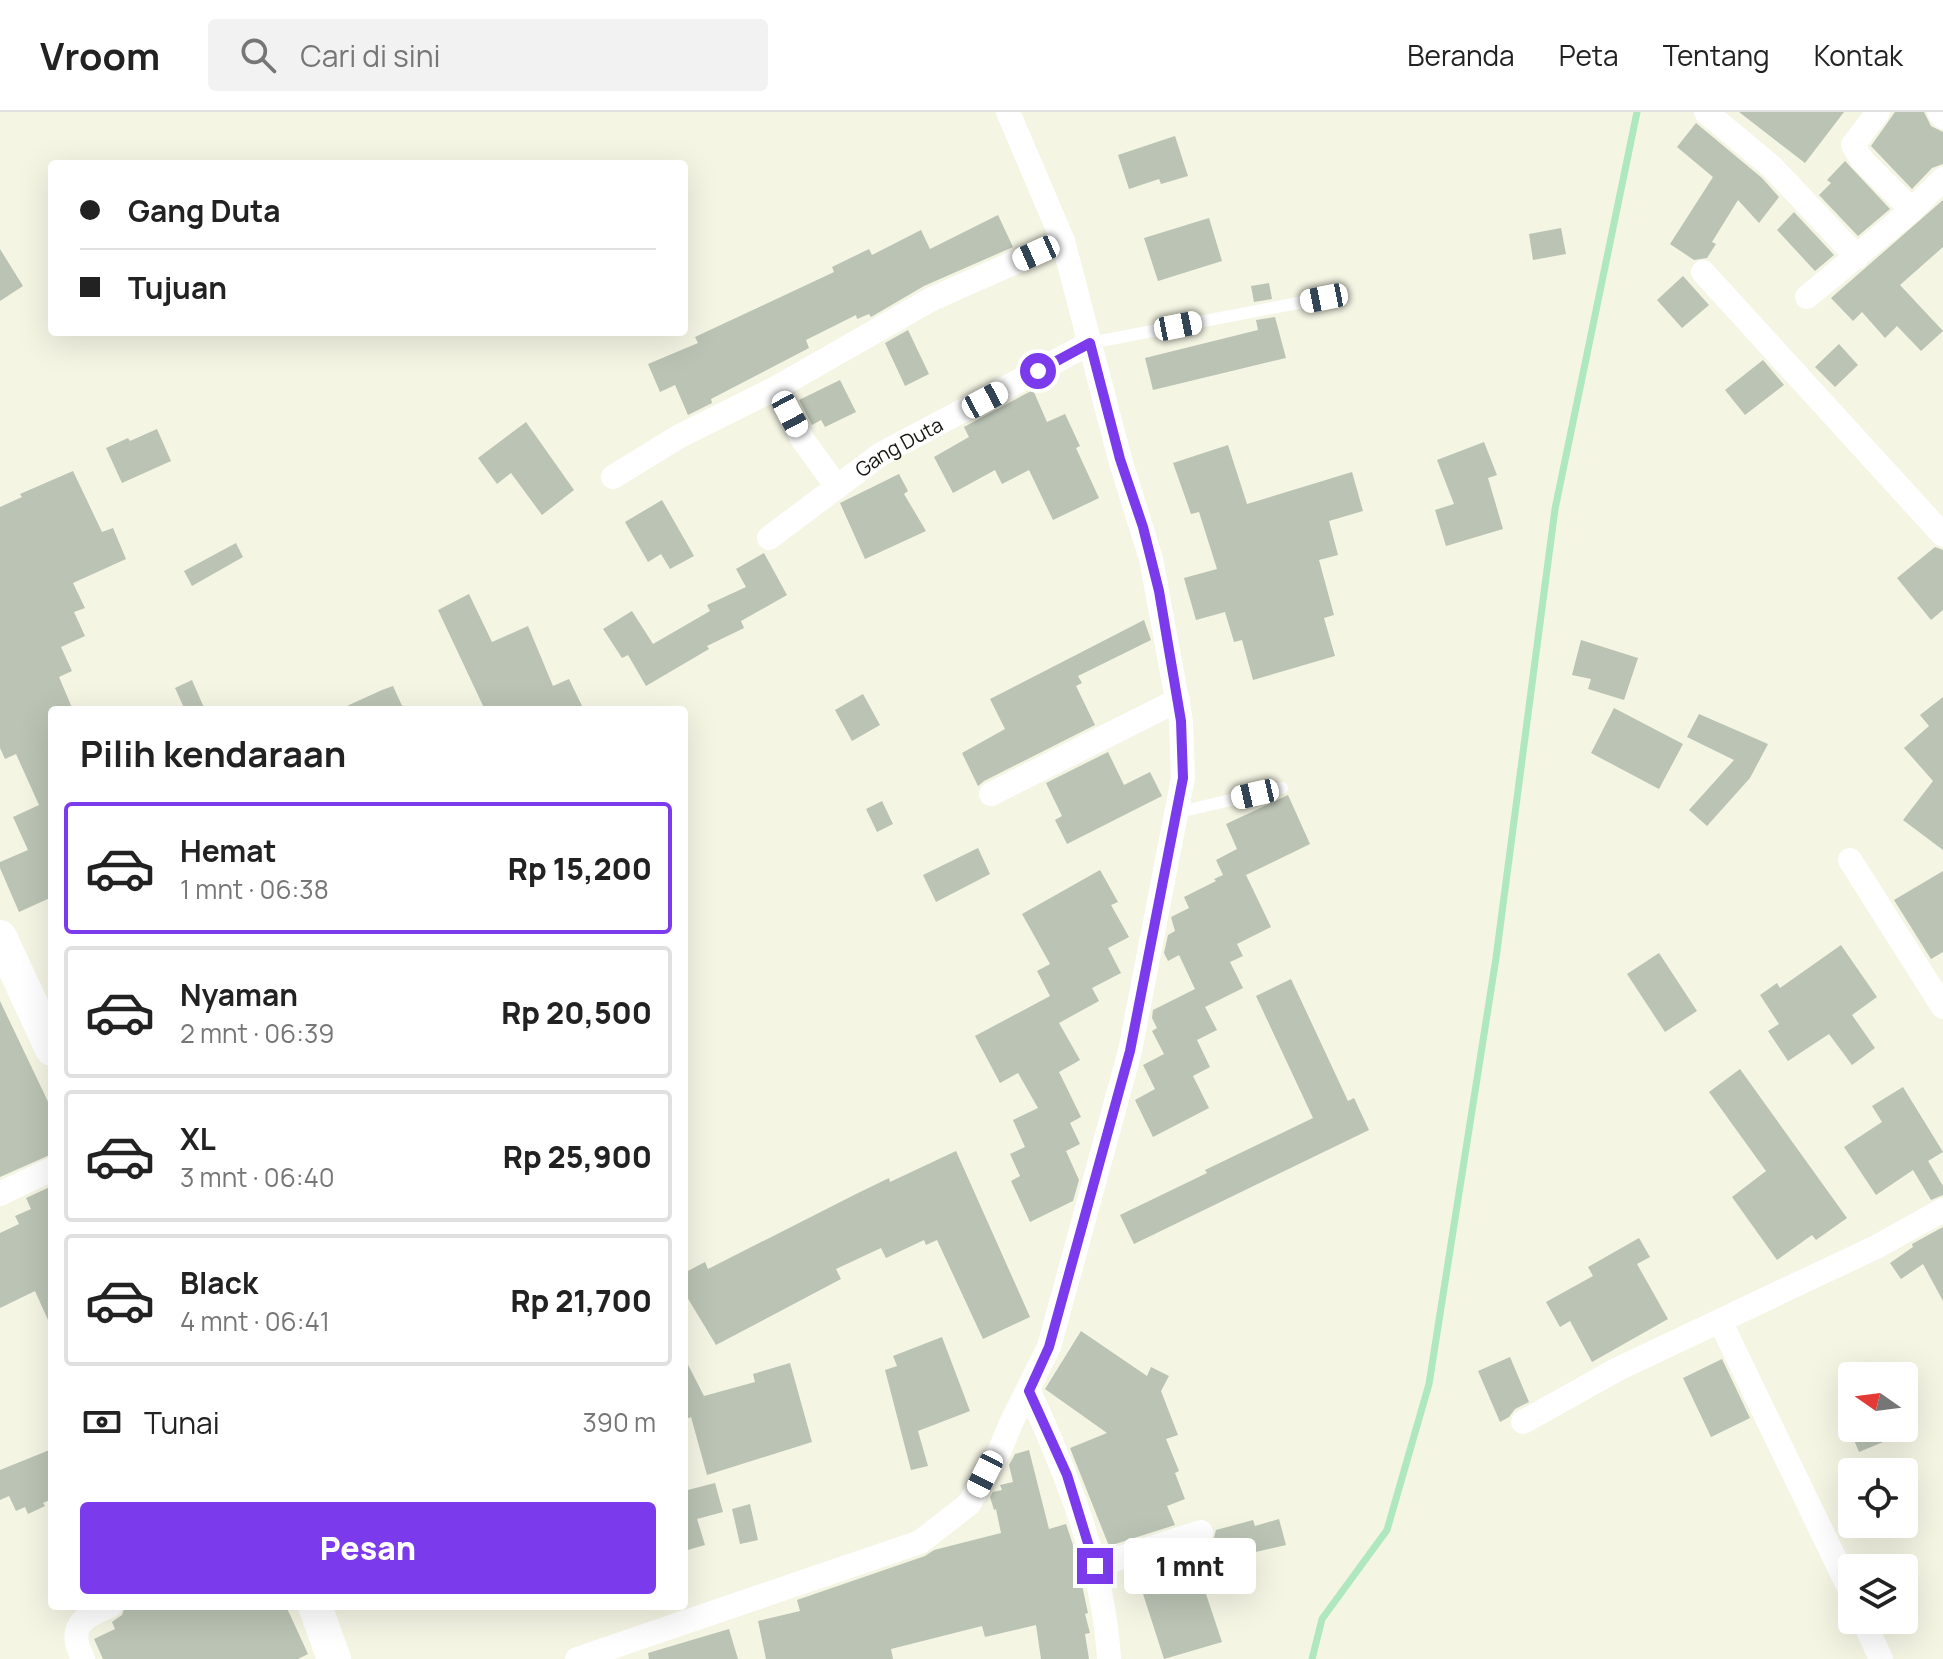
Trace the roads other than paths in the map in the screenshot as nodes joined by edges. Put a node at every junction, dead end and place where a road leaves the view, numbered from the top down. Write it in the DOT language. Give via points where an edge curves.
graph roads {
  1 [pos="1008,112"];
  2 [pos="1706,112"];
  3 [pos="1878,112"];
  4 [pos="1939,112"];
  5 [pos="1943,117"];
  6 [pos="1943,179"];
  7 [pos="1912,210"];
  8 [pos="1063,241"];
  9 [pos="1857,257"];
  10 [pos="1703,272"];
  11 [pos="1807,297"];
  12 [pos="1324,298"];
  13 [pos="1090,343"];
  14 [pos="776,388"];
  15 [pos="613,477"];
  16 [pos="837,487"];
  17 [pos="1943,535"];
  18 [pos="769,538"];
  19 [pos="1178,700"];
  20 [pos="1282,788"];
  21 [pos="991,794"];
  22 [pos="1175,813"];
  23 [pos="1850,860"];
  24 [pos="0,937"];
  25 [pos="1943,1007"];
  26 [pos="48,1040"];
  27 [pos="48,1171"];
  28 [pos="0,1194"];
  29 [pos="1943,1210"];
  30 [pos="1720,1321"];
  31 [pos="1029,1391"];
  32 [pos="1523,1422"];
  33 [pos="1201,1532"];
  34 [pos="1838,1565"];
  35 [pos="1095,1566"];
  36 [pos="100,1610"];
  37 [pos="316,1610"];
  38 [pos="1869,1634"];
  39 [pos="83,1659"];
  40 [pos="334,1659"];
  41 [pos="577,1659"];
  42 [pos="1109,1659"];
  43 [pos="1881,1659"];
  1 -- 8 [label="street"];
  2 -- 9 [label="street" via="1772,167"];
  3 -- 7 [label="street" via="1853,145"];
  4 -- 5 [label="street"];
  6 -- 7 [label="street"];
  7 -- 9 [label="street"];
  8 -- 13 [label="street"];
  8 -- 14 [label="street" via="930,300"];
  9 -- 11 [label="street"];
  10 -- 17 [label="street"];
  12 -- 13 [label="lane"];
  13 -- 16 [label="street, Gang Duta" via="881,454"];
  13 -- 19 [label="street" via="1151,559"];
  14 -- 15 [label="street"];
  14 -- 16 [label="street" via="803,440"];
  16 -- 18 [label="street, Gang Duta"];
  19 -- 21 [label="street"];
  19 -- 22 [label="street" via="1183,764"];
  20 -- 22 [label="lane"];
  22 -- 31 [label="street" via="1130,1051 1049,1347"];
  23 -- 25 [label="street"];
  24 -- 26 [label="street"];
  27 -- 28 [label="street"];
  29 -- 30 [label="street"];
  30 -- 32 [label="street"];
  30 -- 34 [label="street"];
  31 -- 35 [label="street" via="1067,1475"];
  31 -- 41 [label="street" via="969,1504 920,1542"];
  33 -- 35 [label="street"];
  35 -- 42 [label="street"];
  36 -- 39 [label="street" via="79,1624 75,1644"];
  37 -- 40 [label="street"];
  38 -- 43 [label="street"];
}
